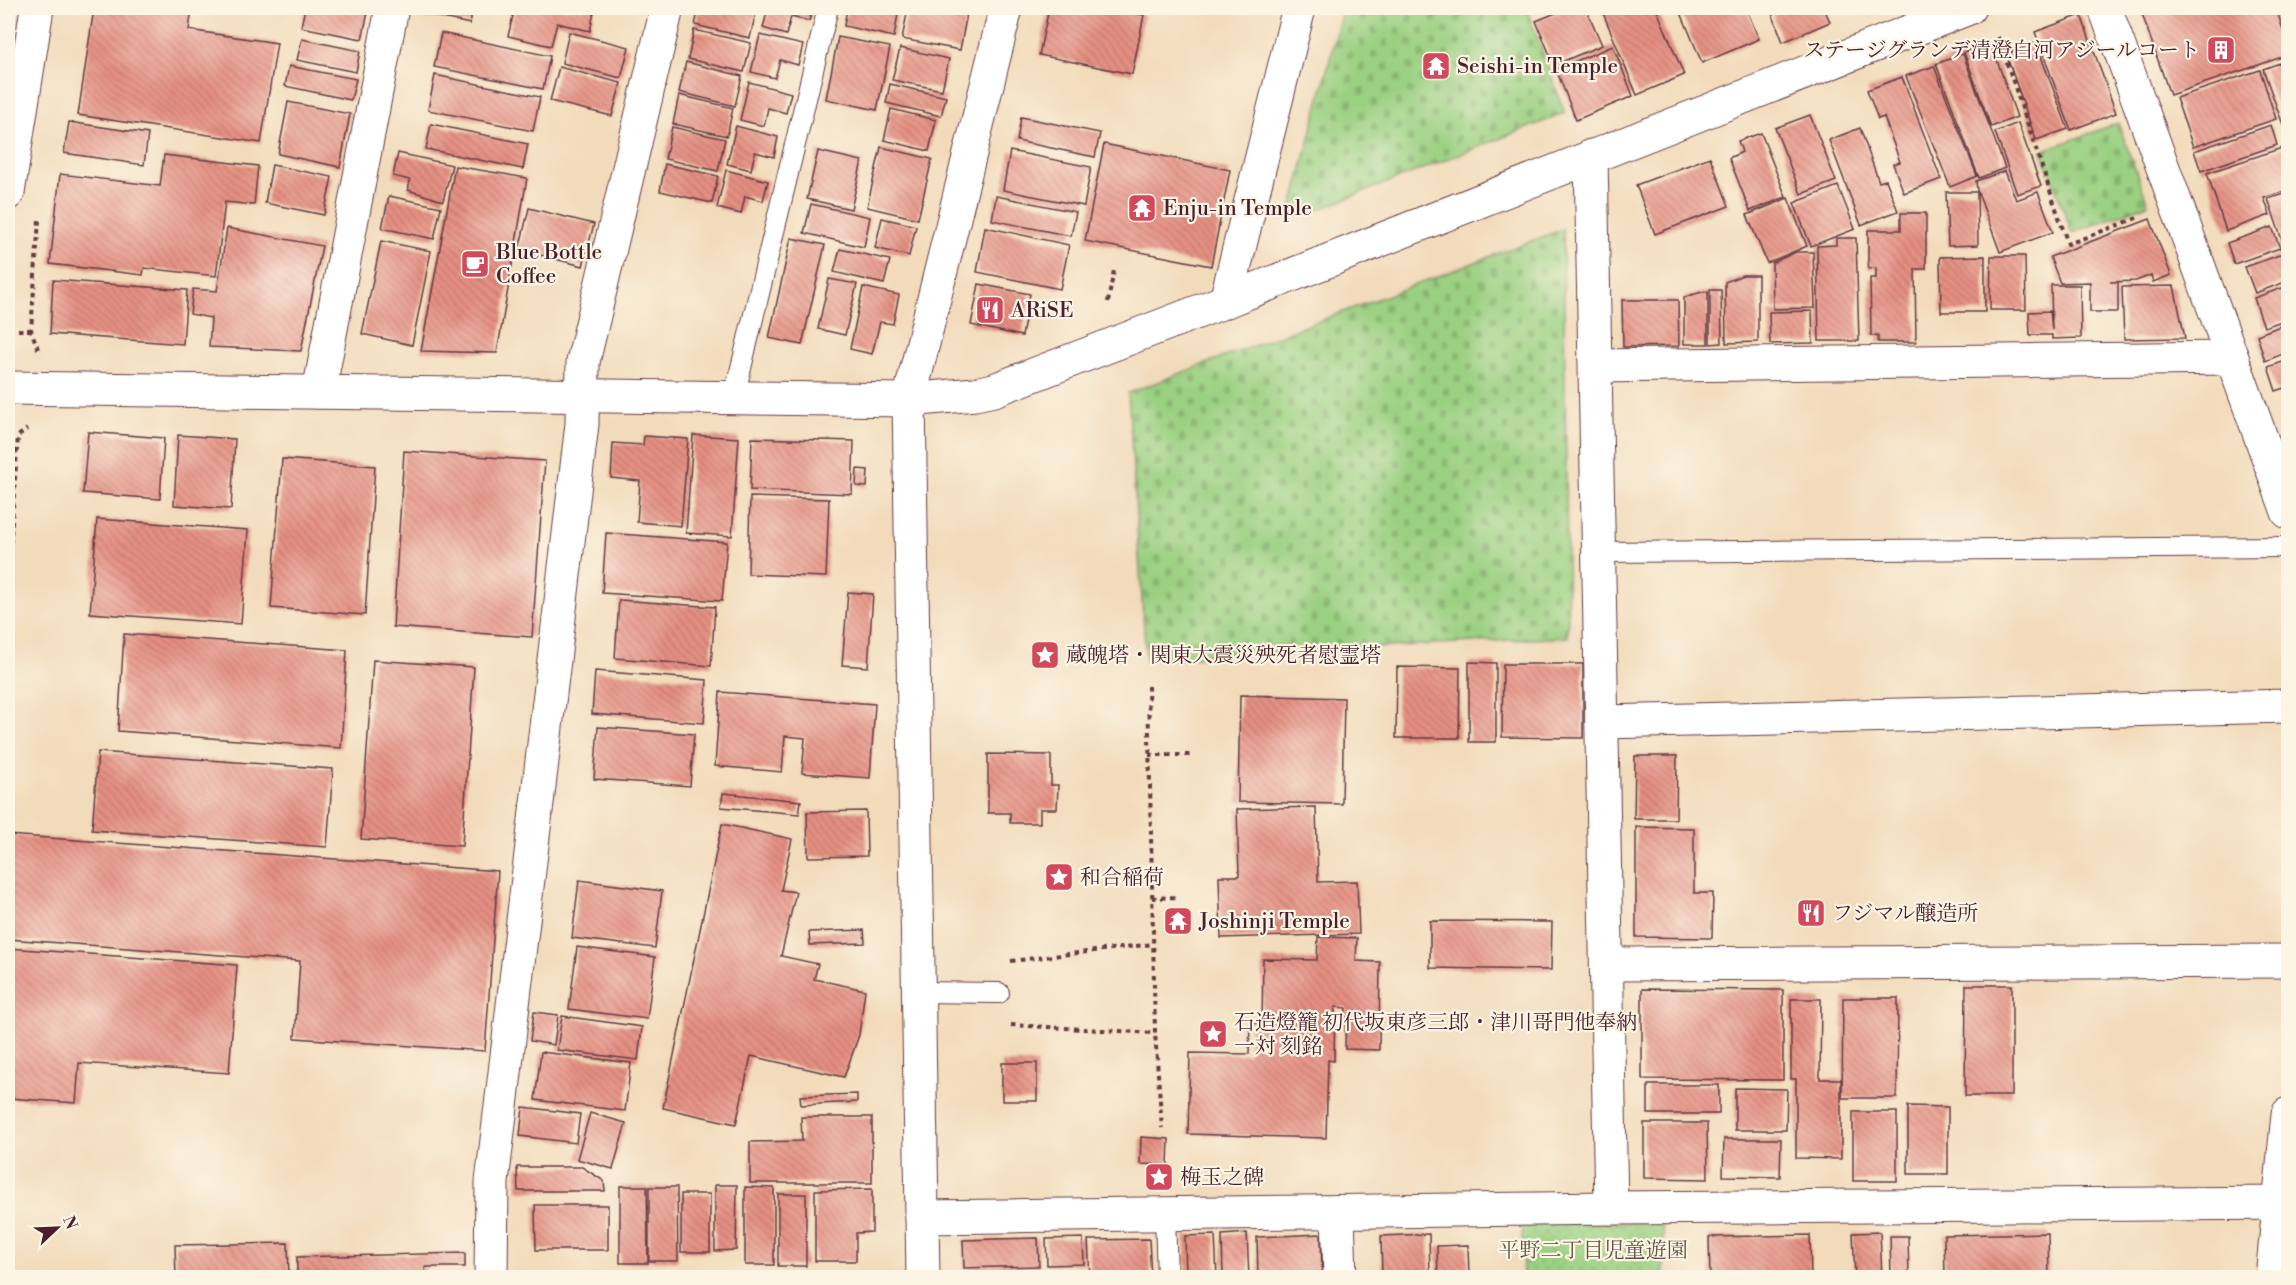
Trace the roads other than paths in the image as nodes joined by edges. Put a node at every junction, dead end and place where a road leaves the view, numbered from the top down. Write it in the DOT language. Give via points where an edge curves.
graph roads {
  1 [pos="37,8"];
  2 [pos="392,8"];
  3 [pos="667,8"];
  4 [pos="828,8"];
  5 [pos="1006,8"];
  6 [pos="1299,8"];
  7 [pos="1969,8"];
  8 [pos="2105,8"];
  9 [pos="1591,156"];
  10 [pos="8,193"];
  11 [pos="1226,301"];
  12 [pos="2232,358"];
  13 [pos="1596,366"];
  14 [pos="8,388"];
  15 [pos="319,392"];
  16 [pos="582,395"];
  17 [pos="735,397"];
  18 [pos="909,400"];
  19 [pos="2289,512"];
  20 [pos="2289,547"];
  21 [pos="1599,552"];
  22 [pos="2289,706"];
  23 [pos="1602,722"];
  24 [pos="2289,962"];
  25 [pos="1607,964"];
  26 [pos="919,992"];
  27 [pos="999,993"];
  28 [pos="2289,1114"];
  29 [pos="2284,1203"];
  30 [pos="1611,1208"];
  31 [pos="1338,1212"];
  32 [pos="1165,1214"];
  33 [pos="922,1217"];
  34 [pos="491,1278"];
  35 [pos="923,1278"];
  36 [pos="1167,1278"];
  37 [pos="1340,1278"];
  38 [pos="2272,1278"];
  1 -- 10 [label="street"];
  2 -- 15 [label="street"];
  3 -- 16 [label="street" via="583,362"];
  4 -- 17 [label="lane"];
  5 -- 18 [label="street"];
  6 -- 11 [label="street"];
  7 -- 9 [label="street"];
  8 -- 12 [label="street"];
  9 -- 11 [label="street"];
  9 -- 13 [label="street"];
  11 -- 18 [label="street" via="994,390"];
  12 -- 13 [label="street"];
  12 -- 19 [label="street"];
  13 -- 21 [label="street"];
  14 -- 15 [label="street"];
  15 -- 16 [label="street"];
  16 -- 17 [label="street"];
  16 -- 34 [label="street" via="582,424 492,1182"];
  17 -- 18 [label="street"];
  18 -- 26 [label="street"];
  20 -- 21 [label="lane"];
  21 -- 23 [label="street"];
  22 -- 23 [label="street"];
  23 -- 25 [label="street"];
  24 -- 25 [label="street"];
  25 -- 30 [label="street"];
  26 -- 27 [label="lane"];
  26 -- 33 [label="street"];
  28 -- 29 [label="street"];
  29 -- 30 [label="street"];
  29 -- 38 [label="street"];
  30 -- 31 [label="street"];
  31 -- 32 [label="street"];
  31 -- 37 [label="street"];
  32 -- 33 [label="street"];
  32 -- 36 [label="lane"];
  33 -- 35 [label="street"];
}
